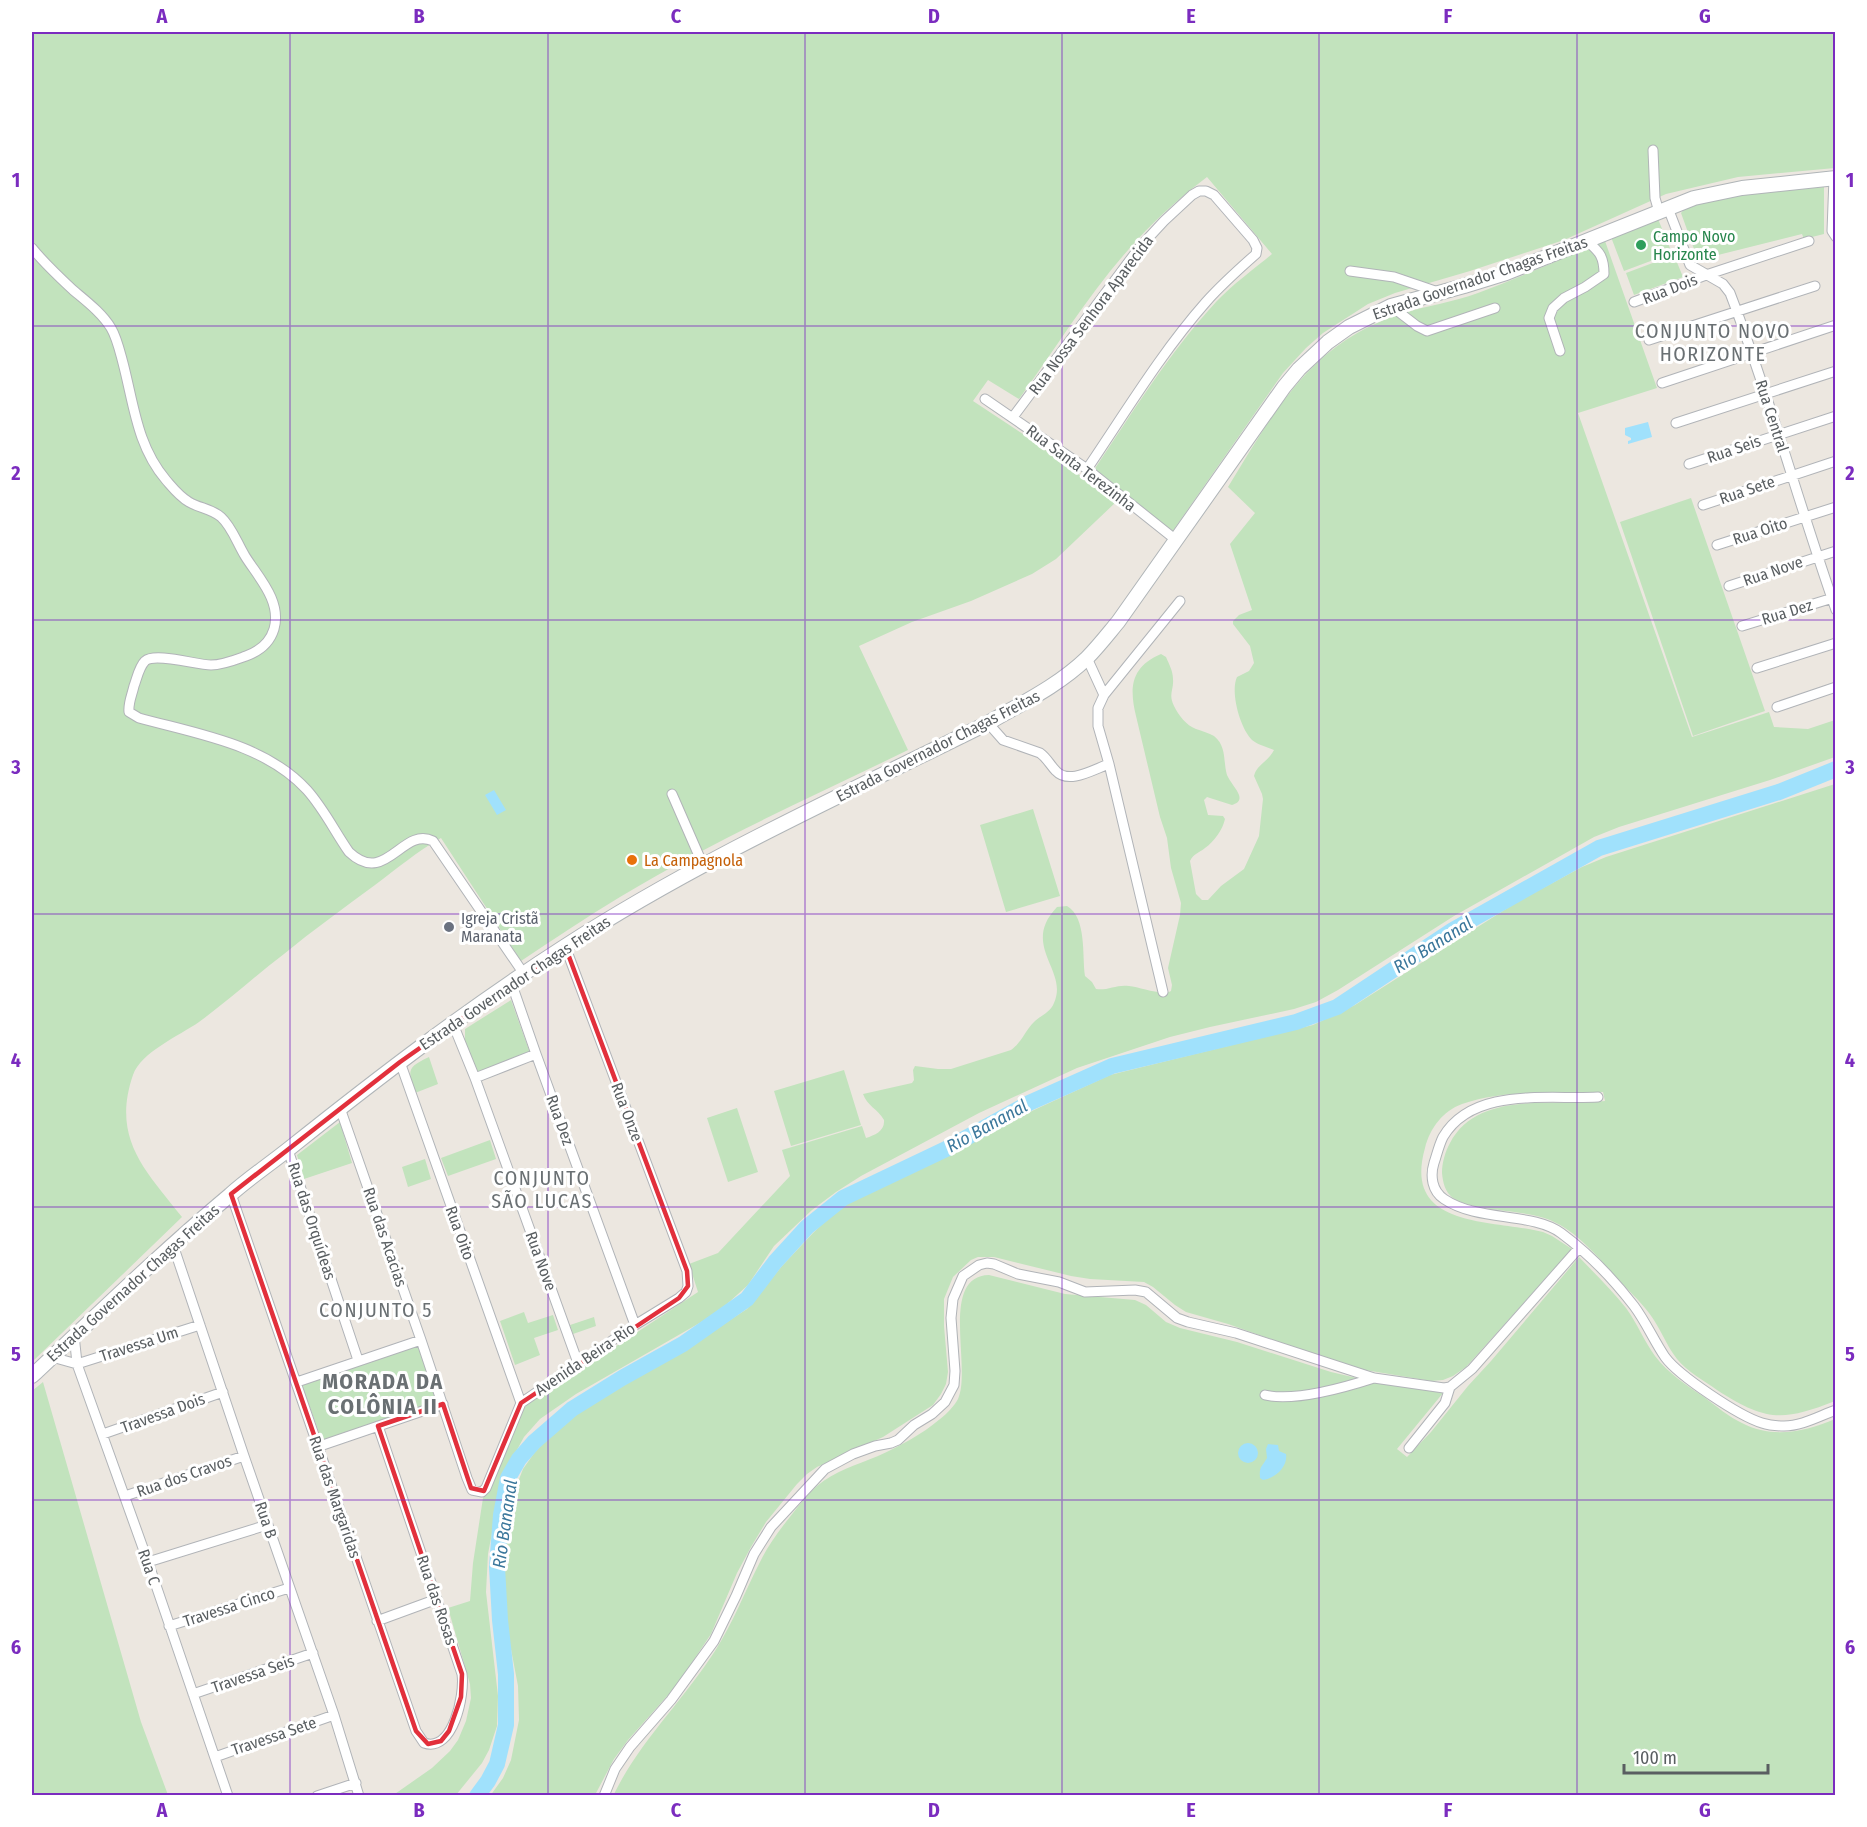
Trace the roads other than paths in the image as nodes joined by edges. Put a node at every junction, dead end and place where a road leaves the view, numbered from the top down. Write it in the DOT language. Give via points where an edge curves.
graph roads {
  1 [pos="1653,150"];
  2 [pos="1835,178"];
  3 [pos="1663,210"];
  4 [pos="1836,237"];
  5 [pos="1587,241"];
  6 [pos="1809,241"];
  7 [pos="32,248"];
  8 [pos="1350,271"];
  9 [pos="1706,275"];
  10 [pos="1815,286"];
  11 [pos="1440,293"];
  12 [pos="1634,302"];
  13 [pos="1391,306"];
  14 [pos="1495,308"];
  15 [pos="1737,311"];
  16 [pos="1836,326"];
  17 [pos="1649,340"];
  18 [pos="1560,351"];
  19 [pos="1752,353"];
  20 [pos="1836,371"];
  21 [pos="1662,383"];
  22 [pos="1766,393"];
  23 [pos="985,399"];
  24 [pos="1836,416"];
  25 [pos="1013,417"];
  26 [pos="1676,423"];
  27 [pos="1778,434"];
  28 [pos="1836,460"];
  29 [pos="1689,464"];
  30 [pos="1086,469"];
  31 [pos="1791,474"];
  32 [pos="1702,505"];
  33 [pos="1836,507"];
  34 [pos="1804,517"];
  35 [pos="1176,540"];
  36 [pos="1717,545"];
  37 [pos="1836,551"];
  38 [pos="1817,556"];
  39 [pos="1729,586"];
  40 [pos="1833,598"];
  41 [pos="1180,601"];
  42 [pos="1836,610"];
  43 [pos="1742,626"];
  44 [pos="1836,643"];
  45 [pos="1087,658"];
  46 [pos="1756,668"];
  47 [pos="1836,687"];
  48 [pos="1104,695"];
  49 [pos="1777,707"];
  50 [pos="988,723"];
  51 [pos="1109,764"];
  52 [pos="672,794"];
  53 [pos="703,865"];
  54 [pos="565,946"];
  55 [pos="524,974"];
  56 [pos="511,982"];
  57 [pos="1163,992"];
  58 [pos="453,1024"];
  59 [pos="536,1054"];
  60 [pos="400,1062"];
  61 [pos="475,1078"];
  62 [pos="1598,1097"];
  63 [pos="340,1108"];
  64 [pos="288,1150"];
  65 [pos="231,1194"];
  66 [pos="173,1245"];
  67 [pos="1579,1248"];
  68 [pos="688,1279"];
  69 [pos="200,1324"];
  70 [pos="635,1325"];
  71 [pos="74,1335"];
  72 [pos="421,1340"];
  73 [pos="52,1357"];
  74 [pos="358,1360"];
  75 [pos="77,1363"];
  76 [pos="578,1363"];
  77 [pos="32,1376"];
  78 [pos="1374,1378"];
  79 [pos="297,1382"];
  80 [pos="1450,1387"];
  81 [pos="223,1392"];
  82 [pos="1266,1395"];
  83 [pos="521,1403"];
  84 [pos="443,1404"];
  85 [pos="1836,1410"];
  86 [pos="378,1426"];
  87 [pos="103,1434"];
  88 [pos="317,1447"];
  89 [pos="1409,1448"];
  90 [pos="243,1456"];
  91 [pos="485,1490"];
  92 [pos="125,1496"];
  93 [pos="267,1524"];
  94 [pos="148,1562"];
  95 [pos="289,1588"];
  96 [pos="437,1599"];
  97 [pos="377,1621"];
  98 [pos="169,1626"];
  99 [pos="313,1653"];
  100 [pos="193,1694"];
  101 [pos="334,1715"];
  102 [pos="416,1731"];
  103 [pos="215,1757"];
  104 [pos="356,1783"];
  105 [pos="228,1796"];
  106 [pos="317,1796"];
  107 [pos="359,1796"];
  108 [pos="604,1796"];
  1 -- 3 [label="street, Rua Central" via="1655,198"];
  2 -- 3 [label="main road, Estrada Governador Chagas Freitas" via="1742,188 1694,198"];
  2 -- 4 [label="street" via="1832,231"];
  3 -- 5 [label="main road, Estrada Governador Chagas Freitas"];
  3 -- 9 [label="street, Rua Central" via="1688,262"];
  5 -- 11 [label="main road, Estrada Governador Chagas Freitas" via="1506,273"];
  5 -- 18 [label="street" via="1598,250 1604,274 1552,308 1549,318"];
  6 -- 9 [label="street, Rua Dois"];
  7 -- 55 [label="street" via="111,328 139,432 153,465 179,495 223,518 264,583 275,612 272,635 260,650 250,655 218,664 164,658 145,661 135,682 129,712 266,758 305,788 349,852 366,863 384,861 415,840 433,841"];
  8 -- 11 [label="street" via="1394,277"];
  9 -- 12 [label="street, Rua Dois"];
  9 -- 15 [label="street, Rua Central" via="1726,286"];
  10 -- 15 [label="street"];
  11 -- 13 [label="main road, Estrada Governador Chagas Freitas"];
  13 -- 14 [label="street" via="1427,330"];
  13 -- 35 [label="main road, Estrada Governador Chagas Freitas" via="1349,327 1299,369"];
  15 -- 17 [label="street"];
  15 -- 19 [label="street, Rua Central"];
  16 -- 19 [label="street"];
  19 -- 21 [label="street"];
  19 -- 22 [label="street, Rua Central"];
  20 -- 22 [label="street"];
  22 -- 26 [label="street"];
  22 -- 27 [label="street, Rua Central"];
  23 -- 25 [label="street, Rua Santa Terezinha"];
  24 -- 27 [label="street, Rua Seis"];
  25 -- 30 [label="street, Rua Santa Terezinha"];
  25 -- 30 [label="street, Rua Nossa Senhora Aparecida" via="1139,248 1192,195 1199,191 1214,195 1253,240 1256,254 1185,328"];
  27 -- 29 [label="street, Rua Seis"];
  27 -- 31 [label="street, Rua Central"];
  28 -- 31 [label="street, Rua Sete"];
  30 -- 35 [label="street, Rua Santa Terezinha"];
  31 -- 32 [label="street, Rua Sete"];
  31 -- 34 [label="street, Rua Central"];
  33 -- 34 [label="street, Rua Oito"];
  34 -- 36 [label="street, Rua Oito"];
  34 -- 38 [label="street, Rua Central"];
  35 -- 45 [label="main road, Estrada Governador Chagas Freitas" via="1119,622"];
  37 -- 38 [label="street, Rua Nove"];
  38 -- 39 [label="street, Rua Nove"];
  38 -- 40 [label="street, Rua Central"];
  40 -- 42 [label="street, Rua Central"];
  40 -- 43 [label="street, Rua Dez"];
  41 -- 48 [label="street"];
  44 -- 46 [label="street"];
  45 -- 48 [label="street"];
  45 -- 50 [label="main road, Estrada Governador Chagas Freitas" via="1049,688"];
  47 -- 49 [label="street"];
  48 -- 51 [label="street" via="1098,708 1098,726"];
  50 -- 51 [label="street" via="1003,740 1045,756 1063,776 1073,777"];
  50 -- 53 [label="main road, Estrada Governador Chagas Freitas"];
  51 -- 57 [label="street"];
  52 -- 53 [label="street"];
  53 -- 54 [label="main road, Estrada Governador Chagas Freitas"];
  54 -- 55 [label="main road, Estrada Governador Chagas Freitas"];
  54 -- 68 [label="street, Rua Onze"];
  55 -- 56 [label="main road, Estrada Governador Chagas Freitas"];
  56 -- 58 [label="main road, Estrada Governador Chagas Freitas"];
  56 -- 59 [label="street, Rua Dez"];
  58 -- 60 [label="main road, Estrada Governador Chagas Freitas"];
  58 -- 61 [label="street, Rua Nove"];
  59 -- 61 [label="street"];
  59 -- 70 [label="street, Rua Dez"];
  60 -- 63 [label="main road, Estrada Governador Chagas Freitas"];
  60 -- 83 [label="street, Rua Oito"];
  61 -- 76 [label="street, Rua Nove"];
  62 -- 67 [label="street" via="1531,1097 1478,1108 1448,1131 1432,1168 1436,1191 1449,1202 1468,1210 1550,1227"];
  63 -- 64 [label="main road, Estrada Governador Chagas Freitas"];
  63 -- 72 [label="street, Rua das Acacias"];
  64 -- 65 [label="main road, Estrada Governador Chagas Freitas"];
  64 -- 74 [label="street, Rua das Orquídeas"];
  65 -- 66 [label="main road, Estrada Governador Chagas Freitas"];
  65 -- 79 [label="street, Rua das Margaridas"];
  66 -- 69 [label="street, Rua B"];
  66 -- 71 [label="main road, Estrada Governador Chagas Freitas"];
  67 -- 80 [label="street" via="1472,1369"];
  67 -- 85 [label="street" via="1635,1307 1676,1369 1704,1390 1762,1423 1800,1424"];
  68 -- 70 [label="street, Avenida Beira-Rio" via="686,1292"];
  69 -- 75 [label="street, Travessa Um"];
  69 -- 81 [label="street, Rua B"];
  70 -- 76 [label="street, Avenida Beira-Rio"];
  71 -- 73 [label="main road, Estrada Governador Chagas Freitas"];
  71 -- 75 [label="street, Rua C"];
  72 -- 74 [label="street"];
  72 -- 84 [label="street, Rua das Acacias"];
  73 -- 75 [label="street"];
  73 -- 77 [label="main road, Estrada Governador Chagas Freitas"];
  74 -- 79 [label="street"];
  75 -- 87 [label="street, Rua C"];
  76 -- 83 [label="street, Avenida Beira-Rio"];
  78 -- 80 [label="street"];
  78 -- 82 [label="street" via="1334,1390 1282,1397"];
  78 -- 108 [label="street" via="1236,1333 1188,1322 1146,1292 1085,1292 994,1264 979,1265 963,1276 953,1299 954,1385 945,1402 898,1440 853,1454 825,1468 771,1527 753,1554 714,1641 671,1700 630,1746"];
  79 -- 88 [label="street, Rua das Margaridas"];
  80 -- 89 [label="street" via="1445,1403"];
  81 -- 87 [label="street, Travessa Dois"];
  81 -- 90 [label="street, Rua B"];
  83 -- 91 [label="street, Avenida Beira-Rio"];
  84 -- 86 [label="street"];
  84 -- 91 [label="street, Rua das Acacias" via="471,1488"];
  86 -- 88 [label="street"];
  86 -- 96 [label="street, Rua das Rosas"];
  87 -- 92 [label="street, Rua C"];
  88 -- 97 [label="street, Rua das Margaridas"];
  90 -- 92 [label="street, Rua dos Cravos"];
  90 -- 93 [label="street, Rua B"];
  92 -- 94 [label="street, Rua C"];
  93 -- 94 [label="street"];
  93 -- 95 [label="street, Rua B"];
  94 -- 98 [label="street, Rua C"];
  95 -- 98 [label="street, Travessa Cinco"];
  95 -- 99 [label="street, Rua B"];
  96 -- 97 [label="street"];
  96 -- 102 [label="street, Rua das Rosas" via="462,1674 461,1697 445,1739 428,1744"];
  97 -- 102 [label="street, Rua das Margaridas"];
  98 -- 100 [label="street, Rua C"];
  99 -- 100 [label="street, Travessa Seis"];
  99 -- 101 [label="street, Rua B"];
  100 -- 103 [label="street, Rua C"];
  101 -- 103 [label="street, Travessa Sete"];
  101 -- 104 [label="street, Rua B"];
  103 -- 105 [label="street, Rua C"];
  104 -- 106 [label="street"];
  104 -- 107 [label="street, Rua B"];
}
